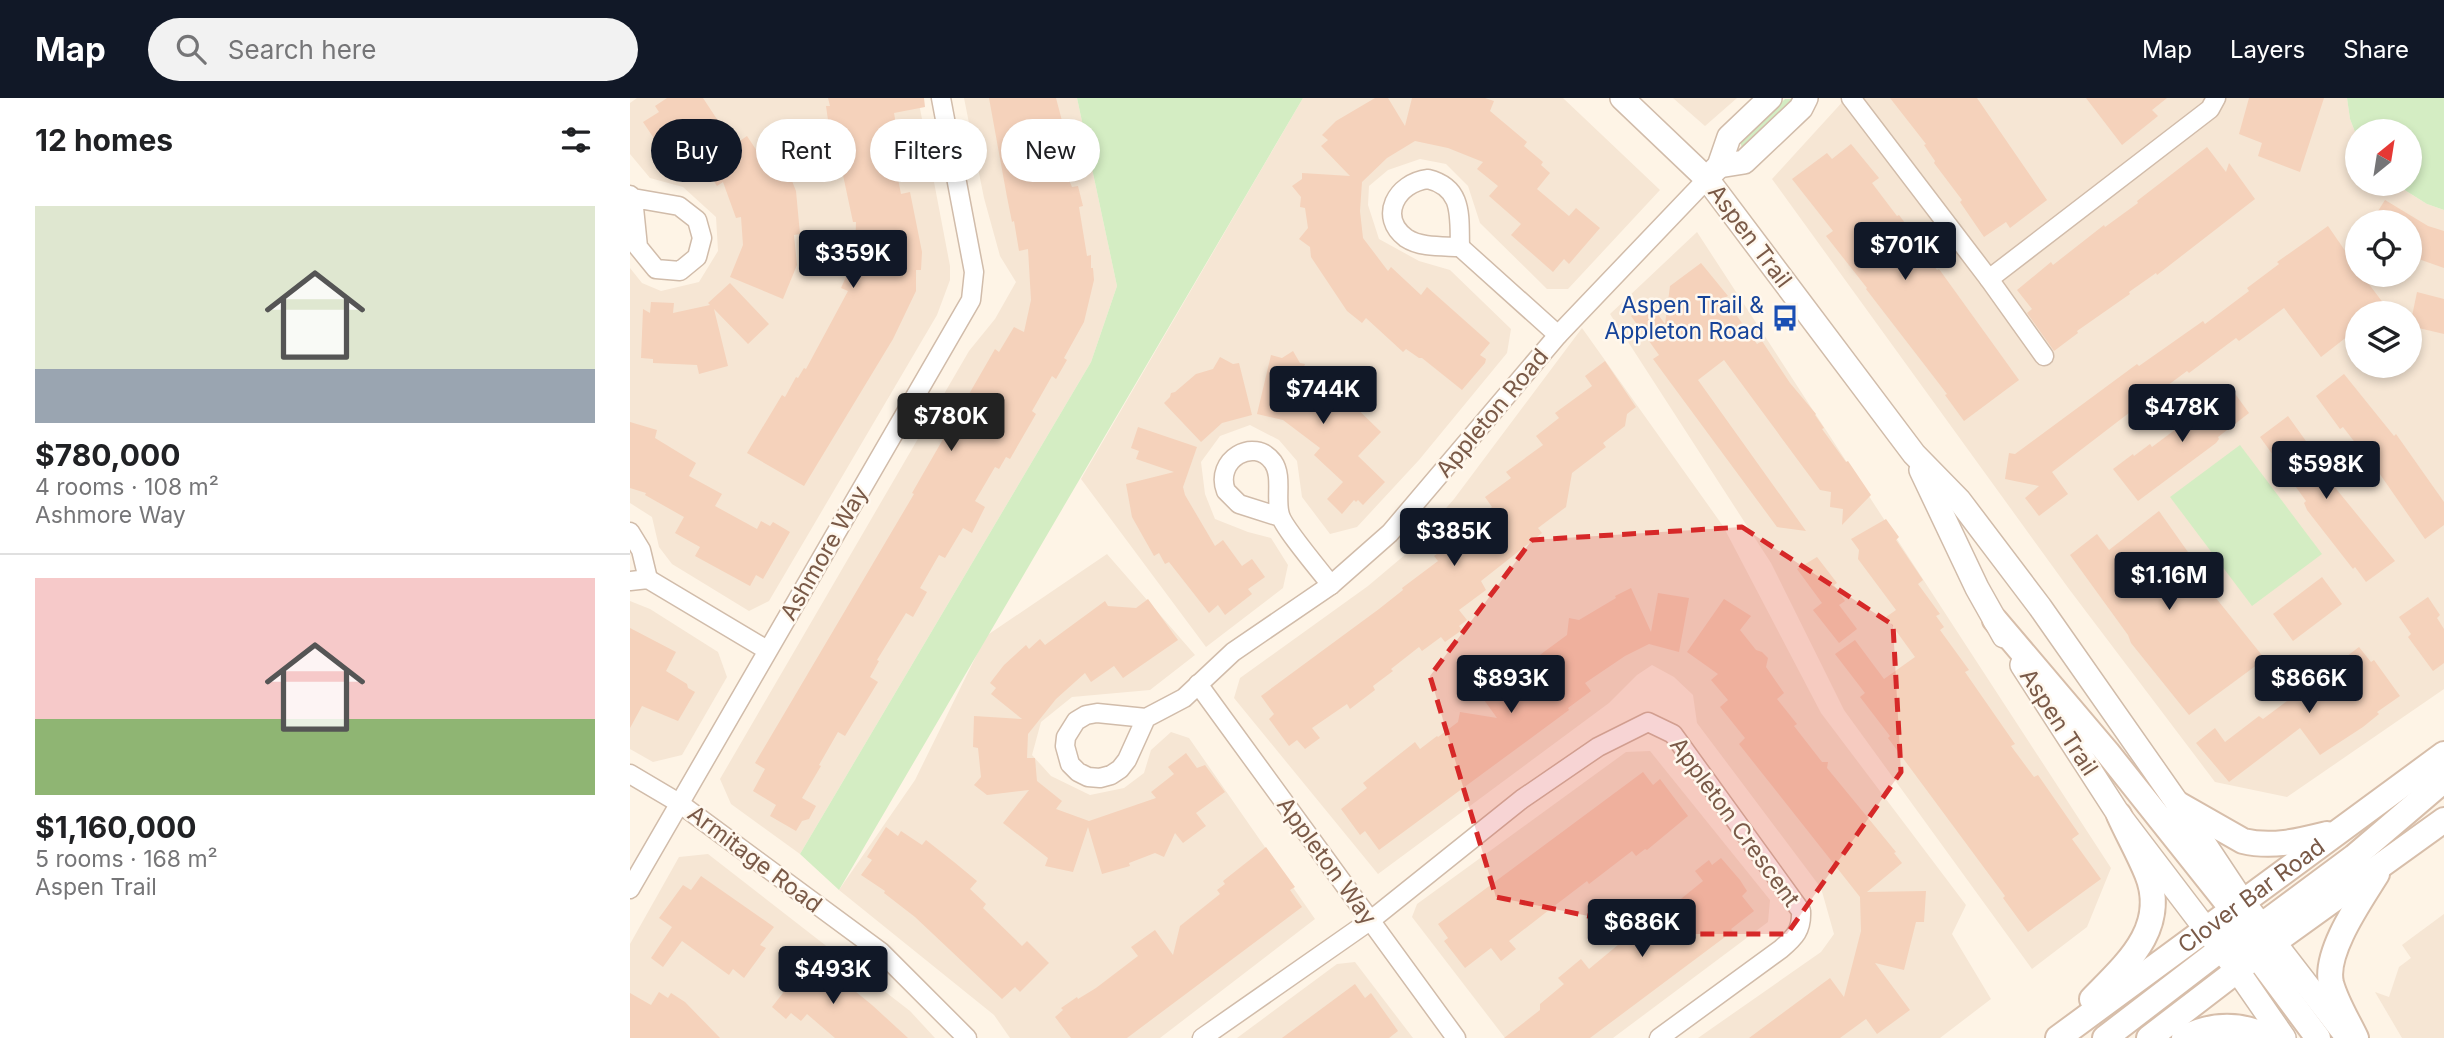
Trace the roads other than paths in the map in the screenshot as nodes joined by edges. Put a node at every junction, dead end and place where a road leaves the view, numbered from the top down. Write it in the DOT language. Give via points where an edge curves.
graph roads {
  1 [pos="941,98"];
  2 [pos="1622,98"];
  3 [pos="1770,98"];
  4 [pos="1806,98"];
  5 [pos="1850,98"];
  6 [pos="2216,98"];
  7 [pos="1713,173"];
  8 [pos="632,196"];
  9 [pos="1460,247"];
  10 [pos="1989,279"];
  11 [pos="1558,335"];
  12 [pos="2044,356"];
  13 [pos="1914,454"];
  14 [pos="1280,517"];
  15 [pos="630,532"];
  16 [pos="639,580"];
  17 [pos="1331,585"];
  18 [pos="1995,620"];
  19 [pos="767,650"];
  20 [pos="1198,684"];
  21 [pos="1146,718"];
  22 [pos="2444,754"];
  23 [pos="630,774"];
  24 [pos="2444,780"];
  25 [pos="679,803"];
  26 [pos="2178,804"];
  27 [pos="2119,815"];
  28 [pos="2444,820"];
  29 [pos="2338,832"];
  30 [pos="2383,865"];
  31 [pos="630,889"];
  32 [pos="1371,920"];
  33 [pos="2242,935"];
  34 [pos="967,1038"];
  35 [pos="1202,1038"];
  36 [pos="1456,1038"];
  37 [pos="1659,1038"];
  38 [pos="2056,1038"];
  39 [pos="2105,1038"];
  40 [pos="2149,1038"];
  41 [pos="2184,1038"];
  42 [pos="2270,1038"];
  43 [pos="2284,1038"];
  44 [pos="2318,1038"];
  45 [pos="2348,1038"];
  46 [pos="2356,1038"];
  1 -- 19 [label="street, Ashmore Way" via="974,271 971,300"];
  2 -- 7 [label="street, Aspen Trail"];
  3 -- 7 [label="street" via="1729,137"];
  4 -- 7 [label="street" via="1744,162"];
  5 -- 10 [label="street"];
  6 -- 10 [label="street" via="2210,109"];
  7 -- 11 [label="street, Appleton Road"];
  7 -- 13 [label="street, Aspen Trail"];
  8 -- 8 [label="street" via="638,247 656,269 680,271 697,257 702,238 696,220 679,206"];
  9 -- 9 [label="street" via="1458,210 1448,188 1428,179 1416,180 1401,190 1393,214 1405,237 1426,245"];
  9 -- 11 [label="street"];
  10 -- 12 [label="street"];
  11 -- 17 [label="street, Appleton Road" via="1390,533"];
  13 -- 18 [label="street, Aspen Trail"];
  13 -- 26 [label="street, Aspen Trail" via="1959,500 2009,565"];
  14 -- 17 [label="street"];
  15 -- 16 [label="street" via="641,550"];
  16 -- 19 [label="street"];
  17 -- 20 [label="street, Appleton Road" via="1233,652"];
  18 -- 27 [label="street, Aspen Trail"];
  18 -- 33 [label="main road" via="2106,752"];
  19 -- 25 [label="street, Ashmore Way"];
  20 -- 21 [label="street, Appleton Road" via="1184,698"];
  20 -- 32 [label="street, Appleton Way"];
  21 -- 21 [label="street" via="1097,713 1076,721 1066,737 1070,764 1088,777 1111,775 1126,760"];
  22 -- 29 [label="main road, Clover Bar Road"];
  23 -- 25 [label="street, Armitage Road"];
  24 -- 33 [label="main road" via="2354,857"];
  25 -- 31 [label="street, Ashmore Way"];
  25 -- 34 [label="street, Armitage Road" via="881,952"];
  26 -- 29 [label="main road" via="2252,844 2283,844"];
  26 -- 33 [label="street, Aspen Trail"];
  27 -- 33 [label="street, Aspen Trail"];
  27 -- 38 [label="main road" via="2152,889 2147,936"];
  28 -- 30 [label="main road, Clover Bar Road"];
  29 -- 33 [label="main road, Clover Bar Road"];
  30 -- 33 [label="main road, Clover Bar Road"];
  30 -- 46 [label="main road" via="2333,957 2331,981"];
  32 -- 35 [label="street"];
  32 -- 36 [label="street, Appleton Way"];
  32 -- 37 [label="street, Appleton Crescent" via="1522,799 1598,747 1647,722 1673,734 1801,911 1802,924 1781,948"];
  33 -- 38 [label="main road, Clover Bar Road"];
  33 -- 39 [label="main road"];
  33 -- 40 [label="main road, Clover Bar Road"];
  33 -- 43 [label="street"];
  33 -- 44 [label="main road"];
  33 -- 45 [label="street"];
  41 -- 42 [label="main road" via="2228,1026"];
}
